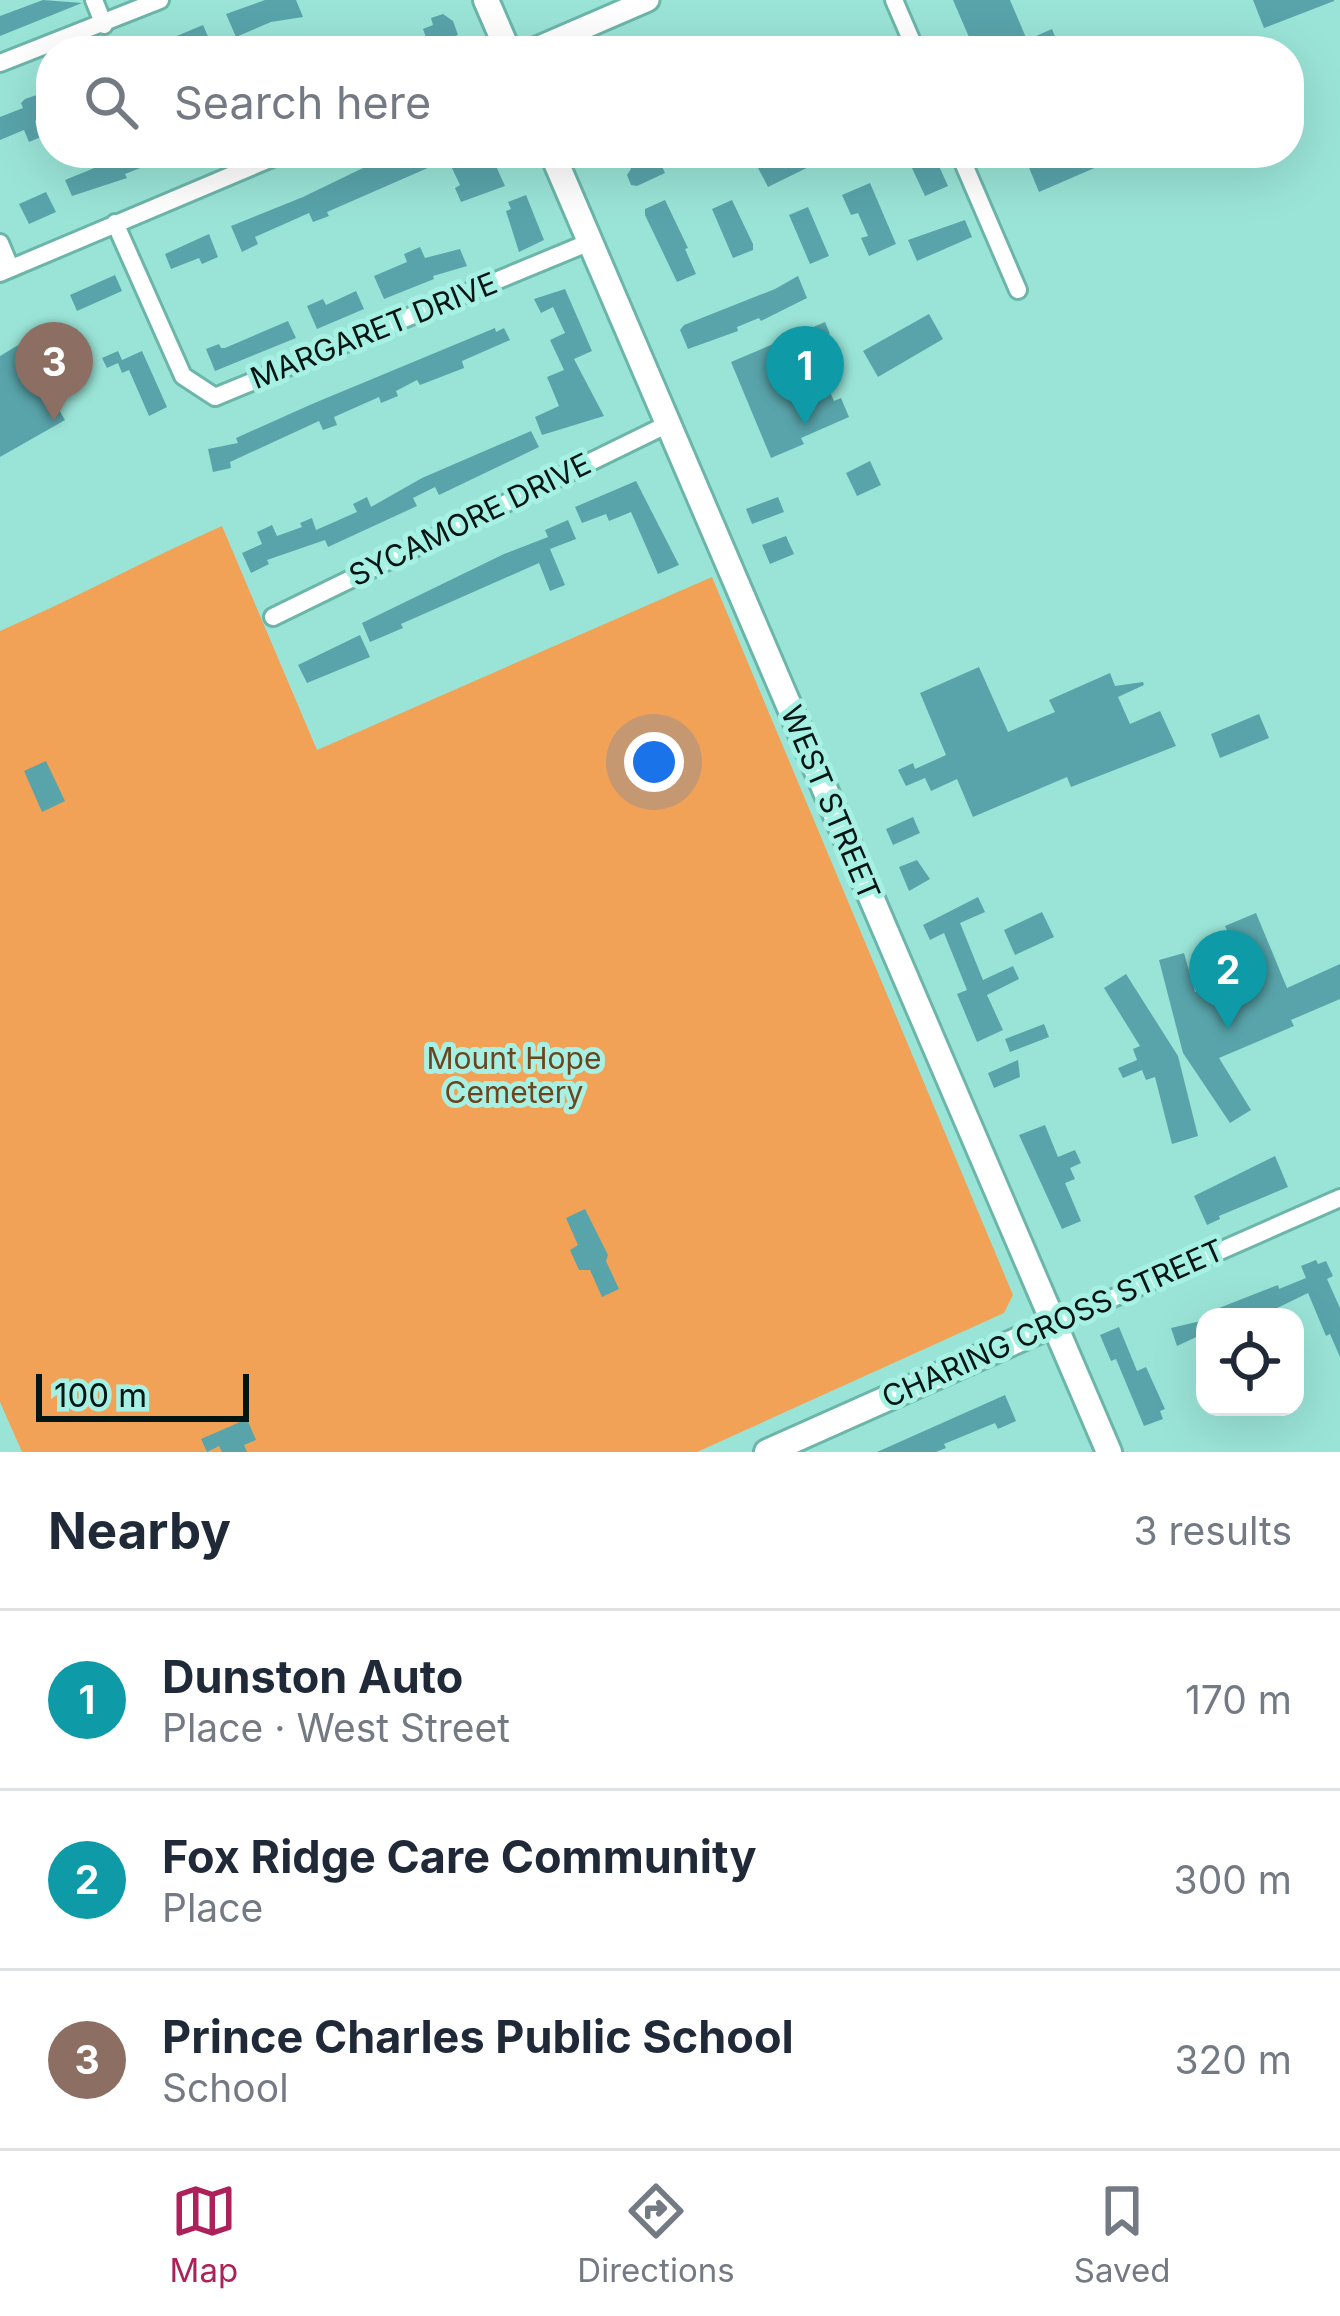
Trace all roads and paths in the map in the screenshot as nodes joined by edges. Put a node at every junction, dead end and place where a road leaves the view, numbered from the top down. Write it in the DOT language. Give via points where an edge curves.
graph roads {
  1 [pos="94,0"];
  2 [pos="160,0"];
  3 [pos="486,0"];
  4 [pos="648,0"];
  5 [pos="894,0"];
  6 [pos="104,25"];
  7 [pos="74,36"];
  8 [pos="502,36"];
  9 [pos="565,36"];
  10 [pos="910,36"];
  11 [pos="36,50"];
  12 [pos="0,63"];
  13 [pos="248,168"];
  14 [pos="558,168"];
  15 [pos="965,168"];
  16 [pos="115,223"];
  17 [pos="590,242"];
  18 [pos="0,243"];
  19 [pos="5,270"];
  20 [pos="1018,290"];
  21 [pos="668,424"];
  22 [pos="273,617"];
  23 [pos="1340,1198"];
  24 [pos="1054,1324"];
  25 [pos="767,1452"];
  26 [pos="1108,1452"];
  1 -- 6 [label="street"];
  2 -- 6 [label="street"];
  3 -- 8 [label="main road"];
  4 -- 9 [label="street"];
  5 -- 10 [label="street"];
  6 -- 7 [label="street"];
  11 -- 12 [label="street"];
  13 -- 16 [label="street"];
  14 -- 17 [label="main road, WEST STREET"];
  15 -- 20 [label="street"];
  16 -- 17 [label="street, MARGARET DRIVE" via="183,376 215,397"];
  16 -- 19 [label="street"];
  17 -- 21 [label="main road, WEST STREET"];
  18 -- 19 [label="street"];
  21 -- 22 [label="street, SYCAMORE DRIVE"];
  21 -- 24 [label="main road, WEST STREET"];
  23 -- 24 [label="street, CHARING CROSS STREET"];
  24 -- 25 [label="main road, CHARING CROSS STREET"];
  24 -- 26 [label="main road, WEST STREET"];
}
